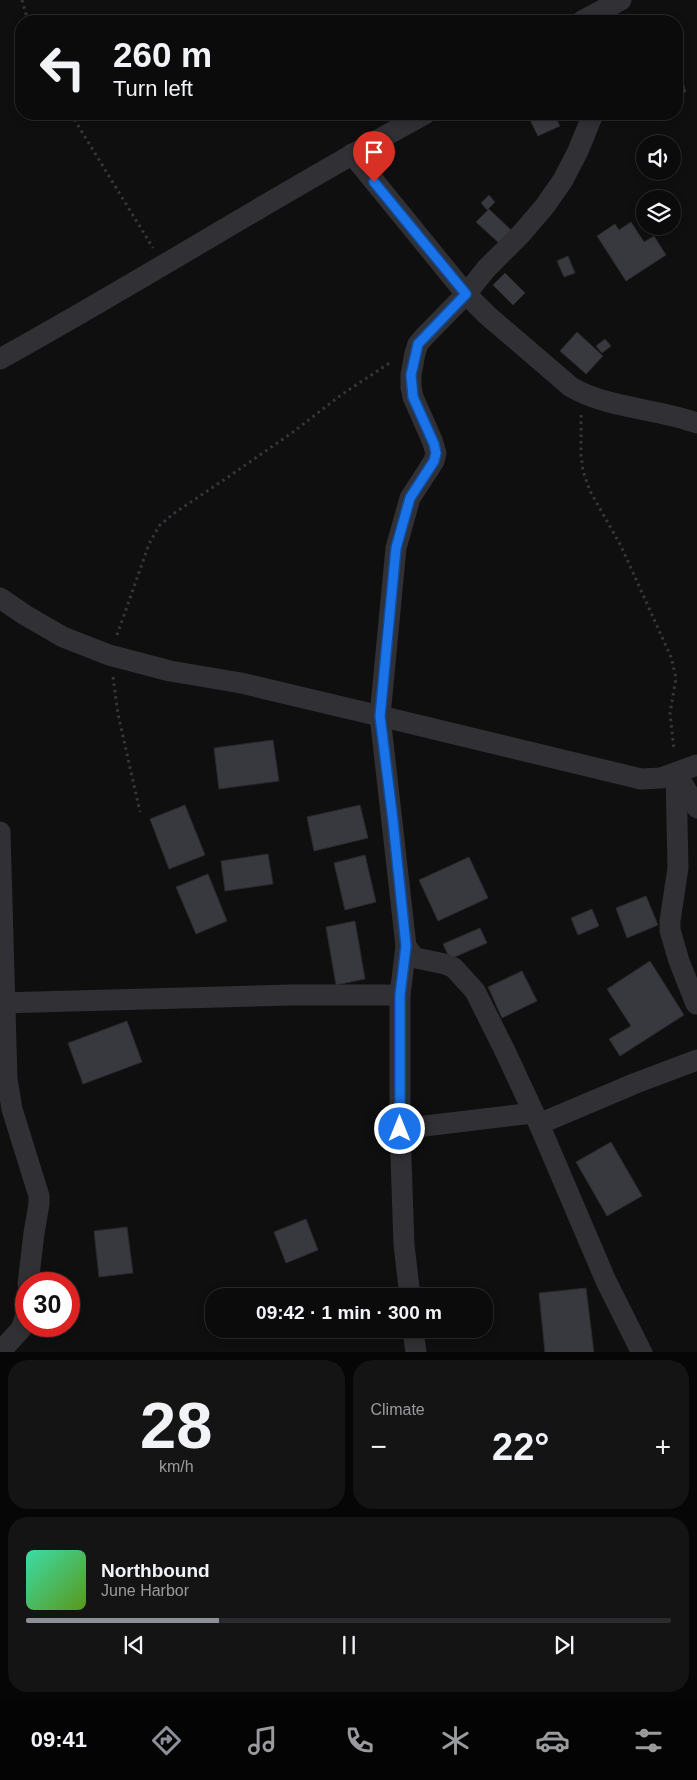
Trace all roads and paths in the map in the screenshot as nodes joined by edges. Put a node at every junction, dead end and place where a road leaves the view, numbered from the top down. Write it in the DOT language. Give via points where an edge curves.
graph roads {
  1 [pos="22,0"];
  2 [pos="621,0"];
  3 [pos="26,15"];
  4 [pos="597,15"];
  5 [pos="75,120"];
  6 [pos="414,120"];
  7 [pos="590,120"];
  8 [pos="352,154"];
  9 [pos="163,265"];
  10 [pos="466,294"];
  11 [pos="418,344"];
  12 [pos="0,359"];
  13 [pos="580,392"];
  14 [pos="697,423"];
  15 [pos="0,598"];
  16 [pos="109,655"];
  17 [pos="380,716"];
  18 [pos="697,765"];
  19 [pos="676,773"];
  20 [pos="697,808"];
  21 [pos="140,812"];
  22 [pos="0,832"];
  23 [pos="406,946"];
  24 [pos="400,995"];
  25 [pos="2,1003"];
  26 [pos="696,1004"];
  27 [pos="697,1060"];
  28 [pos="536,1118"];
  29 [pos="400,1129"];
  30 [pos="29,1272"];
  31 [pos="409,1288"];
  32 [pos="15,1336"];
  33 [pos="414,1338"];
  34 [pos="0,1352"];
  35 [pos="416,1352"];
  36 [pos="642,1352"];
  1 -- 3 [label="path"];
  2 -- 4 [label="street"];
  5 -- 9 [label="path"];
  6 -- 8 [label="street"];
  7 -- 10 [label="street" via="578,151 546,206"];
  8 -- 9 [label="street"];
  8 -- 10 [label="street"];
  9 -- 12 [label="street"];
  10 -- 11 [label="street"];
  10 -- 13 [label="street"];
  11 -- 16 [label="path" via="341,395 159,526 149,544"];
  11 -- 17 [label="street" via="411,387 436,453 410,498 396,548"];
  13 -- 14 [label="street"];
  13 -- 19 [label="path" via="583,471 672,657 676,678 670,713"];
  15 -- 16 [label="street" via="63,637"];
  16 -- 17 [label="street"];
  16 -- 21 [label="path" via="118,714"];
  17 -- 19 [label="street" via="641,779"];
  17 -- 23 [label="street"];
  18 -- 19 [label="street"];
  19 -- 20 [label="street"];
  19 -- 26 [label="street" via="678,868 670,930"];
  22 -- 25 [label="street"];
  23 -- 24 [label="street"];
  23 -- 28 [label="street" via="416,958 454,968 475,991"];
  24 -- 25 [label="street"];
  24 -- 29 [label="street"];
  25 -- 30 [label="street" via="10,1094 40,1204"];
  27 -- 28 [label="street"];
  28 -- 29 [label="street"];
  28 -- 36 [label="street" via="606,1281"];
  29 -- 31 [label="street" via="404,1245"];
  32 -- 34 [label="street"];
  33 -- 35 [label="street"];
}
